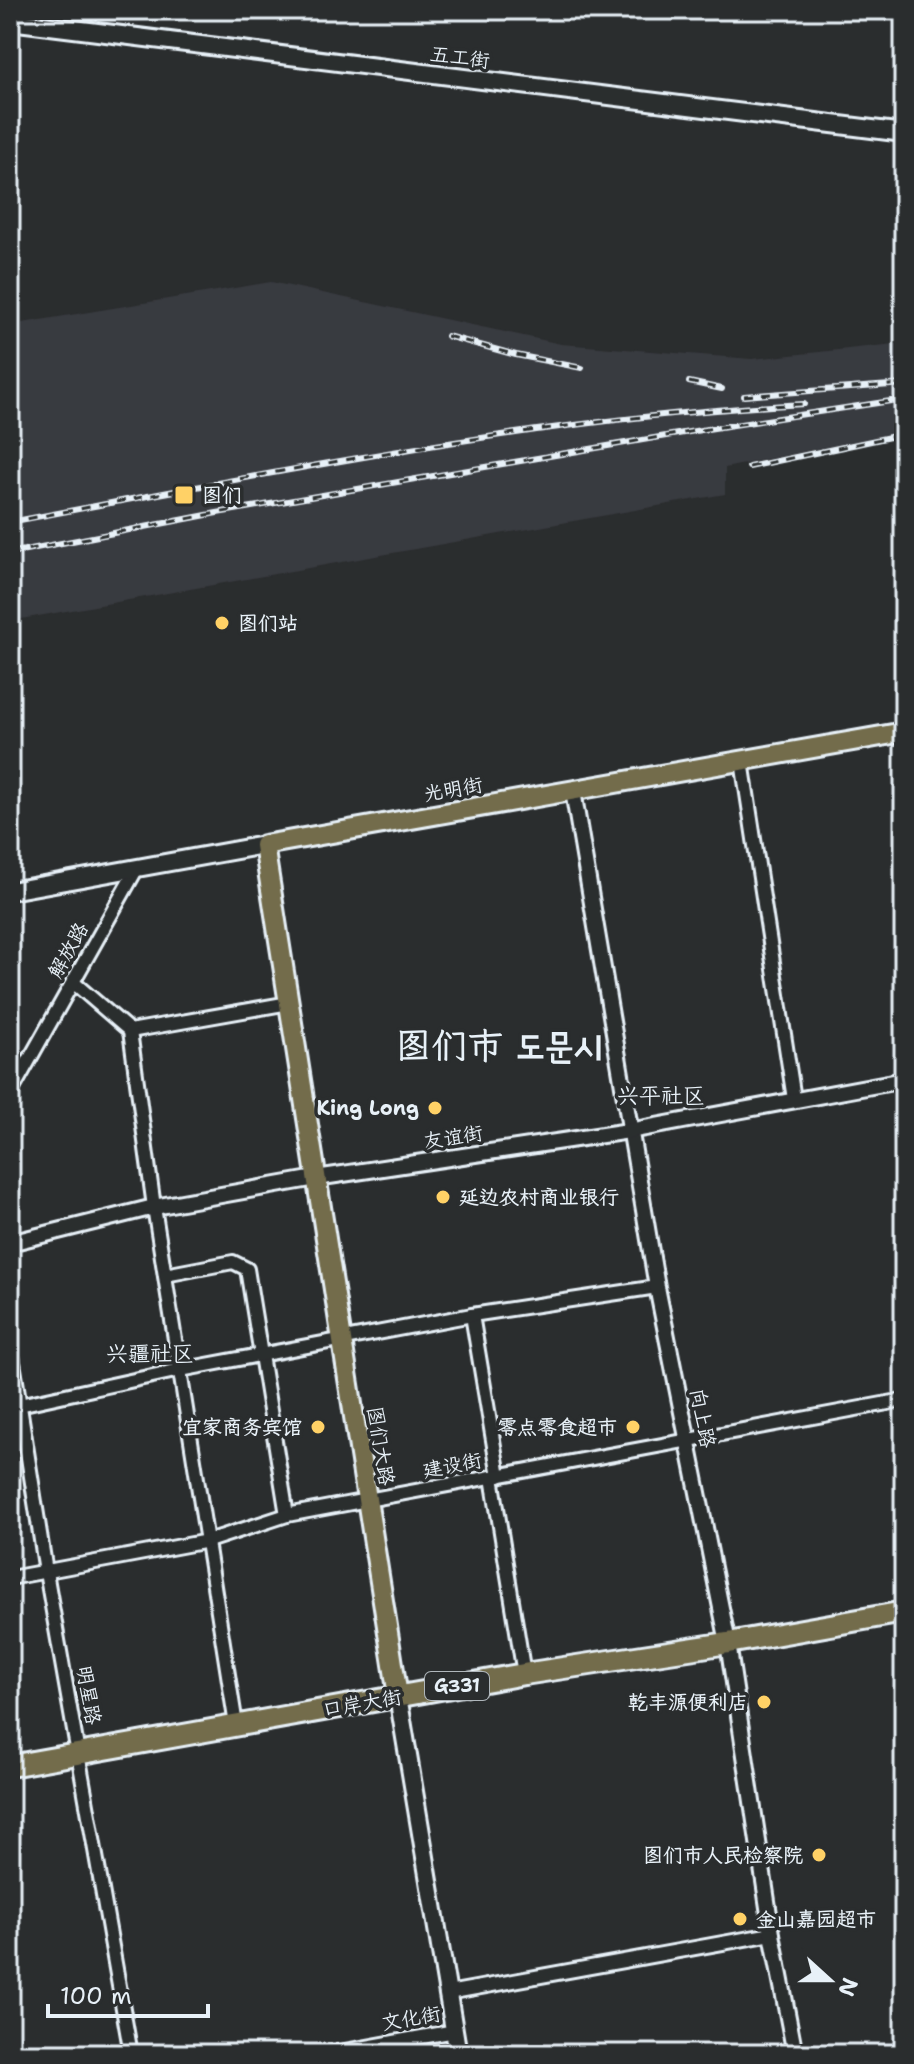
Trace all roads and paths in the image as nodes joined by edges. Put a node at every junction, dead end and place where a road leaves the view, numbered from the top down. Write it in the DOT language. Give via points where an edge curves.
graph roads {
  1 [pos="10,21"];
  2 [pos="904,133"];
  3 [pos="904,732"];
  4 [pos="742,761"];
  5 [pos="573,791"];
  6 [pos="264,845"];
  7 [pos="137,868"];
  8 [pos="10,891"];
  9 [pos="73,982"];
  10 [pos="289,1003"];
  11 [pos="130,1031"];
  12 [pos="904,1080"];
  13 [pos="10,1094"];
  14 [pos="794,1099"];
  15 [pos="629,1131"];
  16 [pos="316,1178"];
  17 [pos="154,1207"];
  18 [pos="10,1243"];
  19 [pos="165,1275"];
  20 [pos="657,1287"];
  21 [pos="472,1315"];
  22 [pos="342,1340"];
  23 [pos="10,1343"];
  24 [pos="261,1355"];
  25 [pos="180,1370"];
  26 [pos="904,1400"];
  27 [pos="15,1406"];
  28 [pos="688,1441"];
  29 [pos="495,1477"];
  30 [pos="368,1501"];
  31 [pos="287,1515"];
  32 [pos="208,1541"];
  33 [pos="46,1572"];
  34 [pos="10,1578"];
  35 [pos="904,1612"];
  36 [pos="728,1643"];
  37 [pos="524,1674"];
  38 [pos="398,1696"];
  39 [pos="236,1725"];
  40 [pos="79,1753"];
  41 [pos="10,1766"];
  42 [pos="772,1934"];
  43 [pos="448,1993"];
  44 [pos="455,2031"];
  45 [pos="131,2054"];
  46 [pos="328,2054"];
  47 [pos="458,2054"];
  48 [pos="795,2054"];
  1 -- 2 [label="main road, 五工街"];
  3 -- 4 [label="main road, 光明街"];
  4 -- 5 [label="main road, 光明街"];
  4 -- 14 [label="street"];
  5 -- 6 [label="main road, 光明街"];
  5 -- 15 [label="street, 向上路"];
  6 -- 7 [label="main road, 光明街"];
  6 -- 10 [label="main road, 图们大路"];
  7 -- 8 [label="main road, 光明街"];
  7 -- 9 [label="street, 解放路"];
  9 -- 11 [label="street"];
  9 -- 13 [label="street, 解放路"];
  10 -- 11 [label="street"];
  10 -- 16 [label="main road, 图们大路"];
  11 -- 17 [label="street"];
  12 -- 14 [label="street, 友谊街"];
  14 -- 15 [label="street, 友谊街"];
  15 -- 16 [label="street, 友谊街"];
  15 -- 20 [label="street, 向上路"];
  16 -- 17 [label="street, 友谊街"];
  16 -- 22 [label="main road, 图们大路"];
  17 -- 18 [label="street, 友谊街"];
  17 -- 19 [label="street"];
  19 -- 24 [label="street" via="233,1262 247,1269"];
  19 -- 25 [label="street"];
  20 -- 21 [label="street"];
  20 -- 28 [label="street, 向上路"];
  21 -- 22 [label="street"];
  21 -- 29 [label="street"];
  22 -- 24 [label="street"];
  22 -- 30 [label="main road, 图们大路"];
  23 -- 27 [label="street, 明星路"];
  24 -- 25 [label="street"];
  24 -- 31 [label="street"];
  25 -- 27 [label="street"];
  25 -- 32 [label="street"];
  26 -- 28 [label="street, 建设街"];
  27 -- 33 [label="street, 明星路"];
  28 -- 29 [label="street, 建设街"];
  28 -- 36 [label="street, 向上路"];
  29 -- 30 [label="street, 建设街"];
  29 -- 37 [label="street"];
  30 -- 31 [label="street, 建设街"];
  30 -- 38 [label="main road, 图们大路"];
  31 -- 32 [label="street, 建设街"];
  32 -- 33 [label="street, 建设街"];
  32 -- 39 [label="street"];
  33 -- 34 [label="street, 建设街"];
  33 -- 40 [label="street, 明星路"];
  35 -- 36 [label="highway, 口岸大街 / G331"];
  36 -- 37 [label="highway, 口岸大街 / G331"];
  36 -- 42 [label="street, 向上路"];
  37 -- 38 [label="highway, 口岸大街 / G331"];
  38 -- 39 [label="highway, 口岸大街 / G331"];
  38 -- 43 [label="main road, 图们大路"];
  39 -- 40 [label="highway, 口岸大街 / G331"];
  40 -- 41 [label="highway, 口岸大街 / G331"];
  40 -- 45 [label="street, 明星路"];
  42 -- 43 [label="street"];
  42 -- 48 [label="street, 向上路"];
  43 -- 44 [label="main road, 图们大路"];
  44 -- 46 [label="street, 文化街"];
  44 -- 47 [label="main road, 图们大路"];
}
